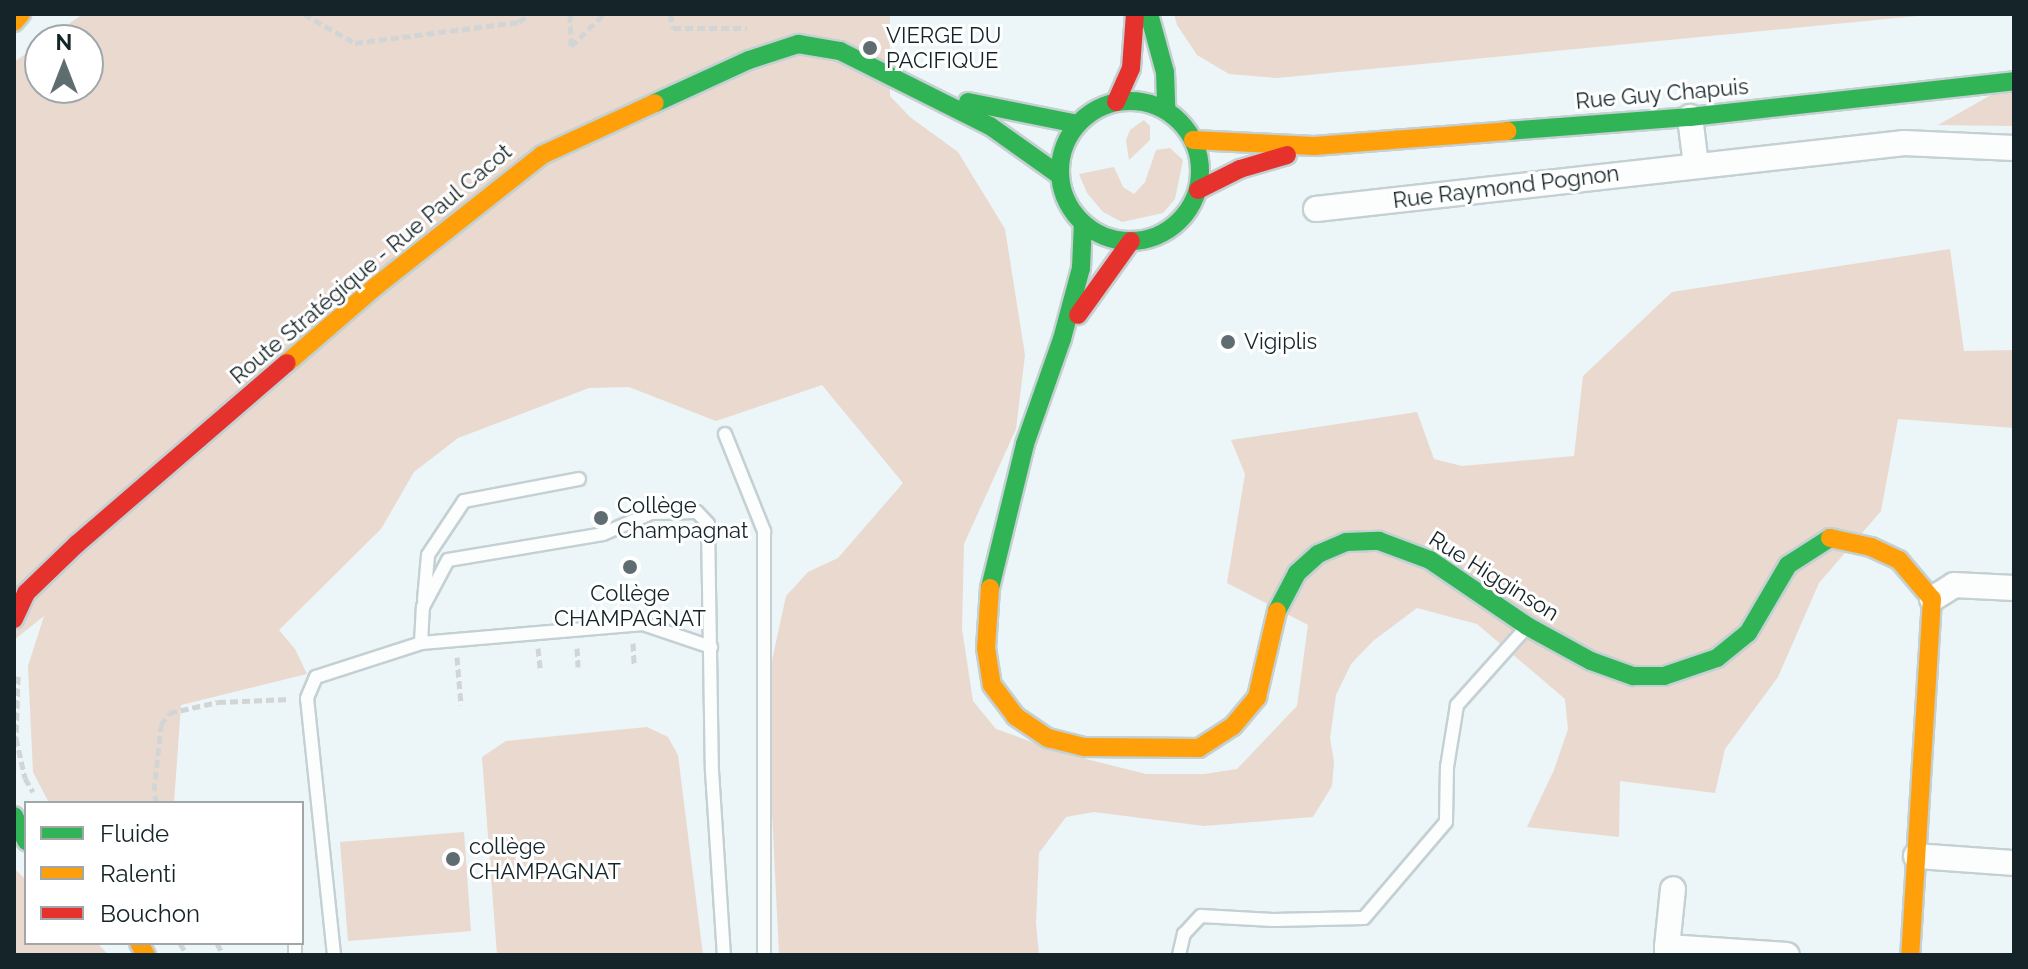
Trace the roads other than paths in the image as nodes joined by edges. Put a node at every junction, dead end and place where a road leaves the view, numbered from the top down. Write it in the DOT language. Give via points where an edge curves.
graph roads {
  1 [pos="21,14"];
  2 [pos="1135,14"];
  3 [pos="1149,14"];
  4 [pos="14,22"];
  5 [pos="2014,81"];
  6 [pos="910,84"];
  7 [pos="1116,102"];
  8 [pos="1166,110"];
  9 [pos="1690,117"];
  10 [pos="1077,124"];
  11 [pos="1193,140"];
  12 [pos="1314,146"];
  13 [pos="2014,148"];
  14 [pos="1696,165"];
  15 [pos="1059,175"];
  16 [pos="1198,190"];
  17 [pos="1316,209"];
  18 [pos="1083,223"];
  19 [pos="1131,241"];
  20 [pos="1062,339"];
  21 [pos="725,434"];
  22 [pos="579,479"];
  23 [pos="2014,588"];
  24 [pos="1932,599"];
  25 [pos="423,607"];
  26 [pos="14,619"];
  27 [pos="1527,626"];
  28 [pos="421,643"];
  29 [pos="711,647"];
  30 [pos="14,816"];
  31 [pos="24,837"];
  32 [pos="1916,856"];
  33 [pos="2014,863"];
  34 [pos="1673,889"];
  35 [pos="1667,951"];
  36 [pos="334,955"];
  37 [pos="724,955"];
  38 [pos="764,955"];
  39 [pos="1179,955"];
  40 [pos="1787,955"];
  41 [pos="1910,955"];
  1 -- 4 [label="street"];
  2 -- 7 [label="street" via="1131,68"];
  3 -- 8 [label="street" via="1165,72"];
  5 -- 9 [label="street, Rue Guy Chapuis"];
  6 -- 10 [label="street, Route Stratégique - Rue Paul Cacot" via="987,108"];
  6 -- 15 [label="street, Route Stratégique - Rue Paul Cacot" via="990,126"];
  6 -- 26 [label="street, Route Stratégique - Rue Paul Cacot" via="840,51 798,44 749,60 542,155 375,287 88,534 26,593"];
  7 -- 8 [label="street" via="1142,102"];
  7 -- 10 [label="street" via="1095,109"];
  8 -- 11 [label="street"];
  9 -- 12 [label="street, Rue Guy Chapuis"];
  9 -- 14 [label="street"];
  10 -- 15 [label="street" via="1063,148"];
  11 -- 12 [label="street, Rue Guy Chapuis"];
  11 -- 16 [label="street"];
  12 -- 16 [label="street, Rue Guy Chapuis" via="1240,169"];
  13 -- 14 [label="street, Rue Raymond Pognon" via="1904,143"];
  14 -- 17 [label="street, Rue Raymond Pognon"];
  15 -- 18 [label="street" via="1062,193"];
  16 -- 19 [label="street" via="1173,226"];
  18 -- 19 [label="street" via="1097,233"];
  18 -- 20 [label="street, Rue Higginson" via="1081,268"];
  19 -- 20 [label="street, Rue Higginson"];
  20 -- 27 [label="street, Rue Higginson" via="1025,444 991,572 986,648 992,685 1015,716 1048,738 1085,747 1199,748 1233,726 1257,697 1277,612 1297,573 1318,554 1346,542 1379,541 1430,560"];
  21 -- 38 [label="lane" via="764,531"];
  22 -- 25 [label="lane" via="464,501 428,555"];
  23 -- 24 [label="street" via="1954,585"];
  24 -- 27 [label="street, Rue Higginson" via="1899,560 1831,537 1788,565 1748,633 1717,658 1664,676 1633,676 1591,661"];
  24 -- 32 [label="street"];
  25 -- 28 [label="lane"];
  25 -- 29 [label="lane" via="448,560 603,534 651,513 697,512 708,524"];
  27 -- 39 [label="lane" via="1457,705 1447,767 1446,822 1364,918 1201,916 1184,934"];
  28 -- 29 [label="lane" via="643,624"];
  28 -- 36 [label="lane" via="316,677 307,698"];
  29 -- 37 [label="lane" via="712,771"];
  30 -- 31 [label="street"];
  32 -- 33 [label="street"];
  32 -- 41 [label="street"];
  34 -- 35 [label="street"];
  35 -- 40 [label="street"];
}
